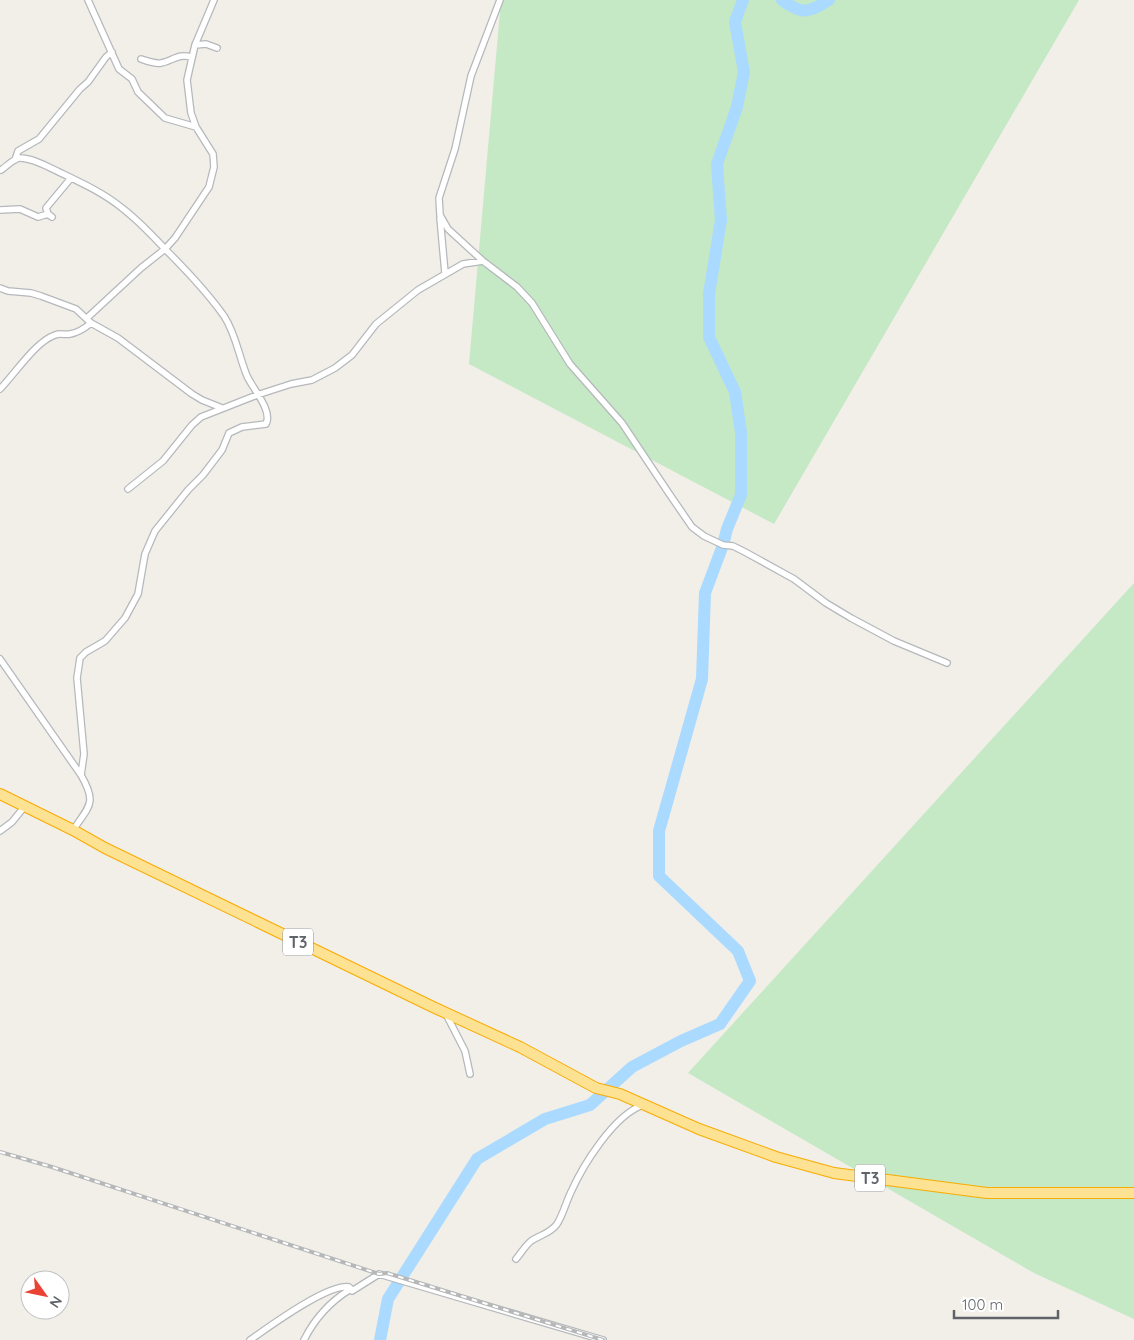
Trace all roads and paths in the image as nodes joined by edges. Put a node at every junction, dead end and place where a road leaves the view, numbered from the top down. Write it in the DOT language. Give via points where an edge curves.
graph roads {
  1 [pos="88,0"];
  2 [pos="214,0"];
  3 [pos="500,0"];
  4 [pos="195,45"];
  5 [pos="217,48"];
  6 [pos="112,52"];
  7 [pos="191,56"];
  8 [pos="141,59"];
  9 [pos="196,127"];
  10 [pos="14,160"];
  11 [pos="1,170"];
  12 [pos="71,178"];
  13 [pos="0,210"];
  14 [pos="440,215"];
  15 [pos="165,249"];
  16 [pos="483,261"];
  17 [pos="445,273"];
  18 [pos="0,288"];
  19 [pos="86,318"];
  20 [pos="91,324"];
  21 [pos="0,389"];
  22 [pos="257,395"];
  23 [pos="222,408"];
  24 [pos="128,490"];
  25 [pos="0,659"];
  26 [pos="947,663"];
  27 [pos="81,775"];
  28 [pos="0,794"];
  29 [pos="25,806"];
  30 [pos="73,830"];
  31 [pos="0,831"];
  32 [pos="438,1010"];
  33 [pos="470,1074"];
  34 [pos="643,1104"];
  35 [pos="1134,1193"];
  36 [pos="516,1259"];
  37 [pos="352,1291"];
  38 [pos="250,1340"];
  39 [pos="304,1340"];
  40 [pos="603,1340"];
  1 -- 6 [label="street"];
  2 -- 4 [label="street"];
  3 -- 14 [label="street" via="471,76 455,149 439,198"];
  4 -- 5 [label="street"];
  4 -- 7 [label="street"];
  6 -- 9 [label="street" via="119,69 132,79 137,90 162,116"];
  6 -- 10 [label="street" via="39,139 20,149"];
  7 -- 8 [label="street" via="183,55 161,63"];
  7 -- 9 [label="street" via="186,80"];
  9 -- 15 [label="street" via="213,154 212,176 209,187"];
  10 -- 11 [label="street"];
  10 -- 12 [label="street" via="23,158"];
  12 -- 13 [label="street" via="47,205 50,216"];
  12 -- 15 [label="street" via="121,207"];
  14 -- 16 [label="street" via="448,228"];
  14 -- 17 [label="street"];
  15 -- 19 [label="street"];
  15 -- 22 [label="street" via="197,281 225,318"];
  16 -- 17 [label="street" via="463,264"];
  16 -- 26 [label="street" via="532,303 570,364 622,423 692,527 704,536 733,546 794,579 851,618"];
  17 -- 22 [label="street" via="376,324 352,354 335,368 312,380"];
  18 -- 19 [label="street" via="32,293 76,308"];
  19 -- 20 [label="street"];
  20 -- 21 [label="street" via="69,335 56,334 49,338"];
  20 -- 23 [label="street" via="118,338 197,397"];
  22 -- 23 [label="street"];
  22 -- 27 [label="street" via="265,405 268,422 229,433 222,450 155,531 144,561 138,594 126,618 105,641 80,658 77,678 84,754"];
  23 -- 24 [label="street" via="192,425 163,461"];
  25 -- 27 [label="street"];
  27 -- 30 [label="street" via="91,800"];
  28 -- 29 [label="highway, T3"];
  29 -- 30 [label="highway, T3"];
  29 -- 31 [label="street"];
  30 -- 32 [label="highway, T3"];
  32 -- 33 [label="street" via="446,1014 456,1032 465,1051"];
  32 -- 34 [label="highway, T3" via="520,1047 596,1088"];
  34 -- 35 [label="highway, T3" via="741,1145 834,1173 988,1193"];
  34 -- 36 [label="street" via="625,1116 592,1154 556,1224"];
  37 -- 38 [label="street" via="343,1286 327,1293"];
  37 -- 39 [label="street" via="340,1295 329,1306"];
  37 -- 40 [label="street" via="379,1274"];
}
